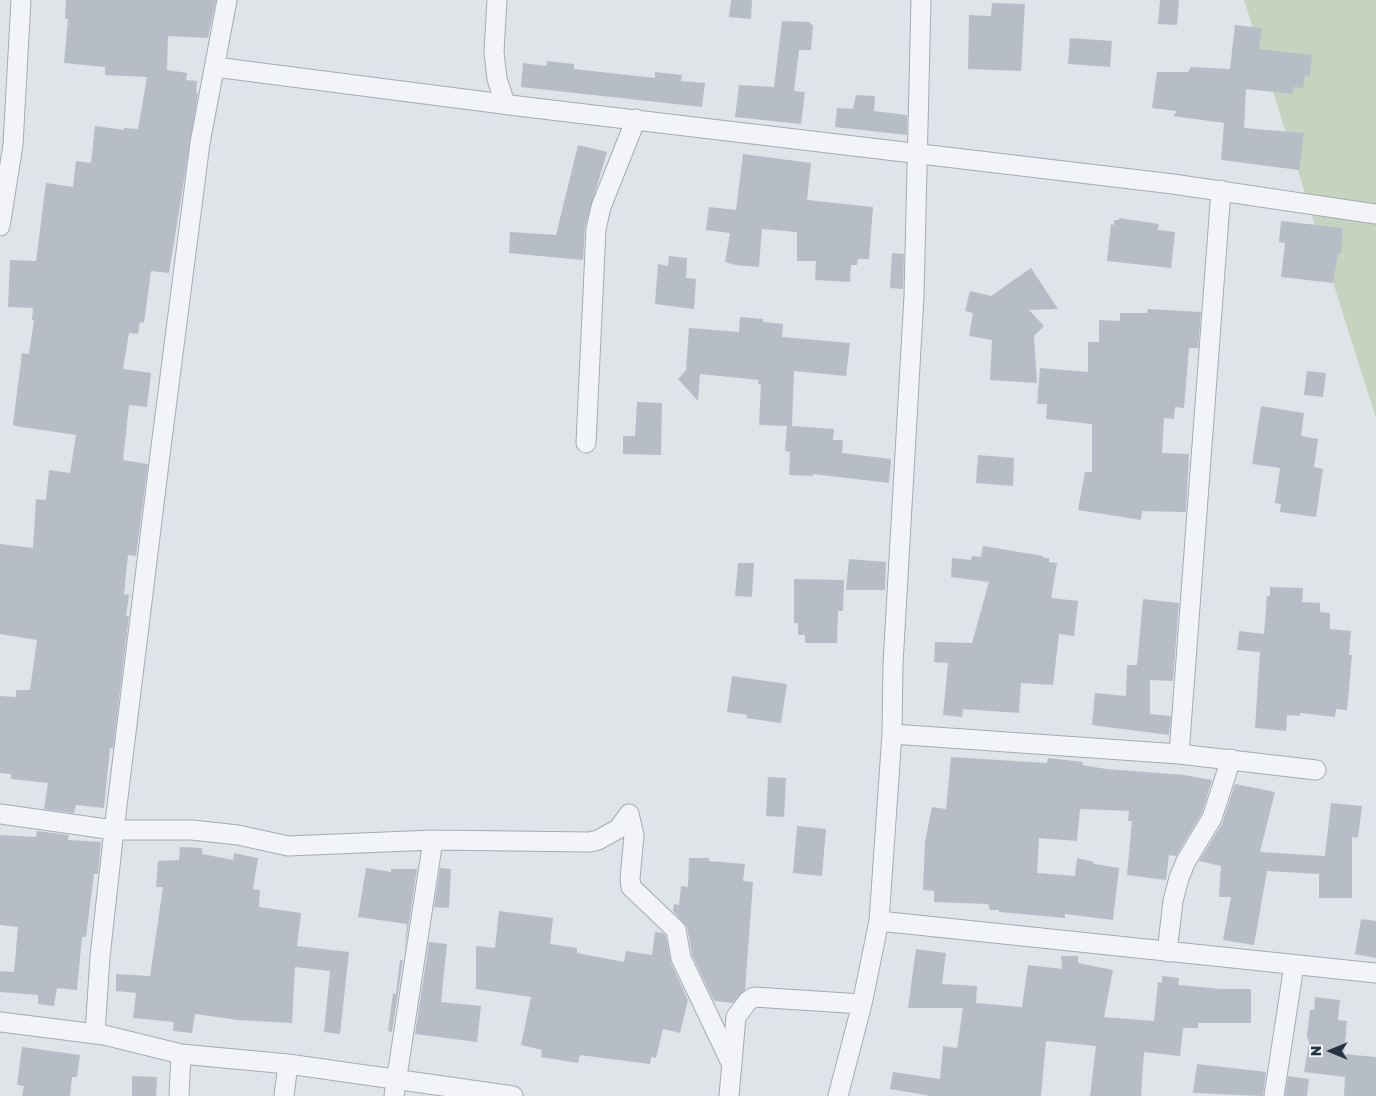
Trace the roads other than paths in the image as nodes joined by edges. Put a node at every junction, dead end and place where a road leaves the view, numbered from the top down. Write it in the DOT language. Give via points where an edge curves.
graph roads {
  1 [pos="21,0"];
  2 [pos="227,0"];
  3 [pos="497,0"];
  4 [pos="922,0"];
  5 [pos="17,59"];
  6 [pos="215,67"];
  7 [pos="0,69"];
  8 [pos="505,103"];
  9 [pos="636,119"];
  10 [pos="917,152"];
  11 [pos="1221,190"];
  12 [pos="1376,214"];
  13 [pos="0,226"];
  14 [pos="586,443"];
  15 [pos="892,734"];
  16 [pos="1179,754"];
  17 [pos="1232,760"];
  18 [pos="1316,770"];
  19 [pos="0,814"];
  20 [pos="114,830"];
  21 [pos="433,840"];
  22 [pos="879,921"];
  23 [pos="1167,952"];
  24 [pos="1294,965"];
  25 [pos="1376,973"];
  26 [pos="862,1004"];
  27 [pos="0,1022"];
  28 [pos="95,1033"];
  29 [pos="181,1054"];
  30 [pos="288,1064"];
  31 [pos="732,1065"];
  32 [pos="395,1088"];
  33 [pos="178,1096"];
  34 [pos="284,1096"];
  35 [pos="513,1096"];
  36 [pos="729,1096"];
  37 [pos="838,1096"];
  38 [pos="1274,1096"];
  1 -- 5 [label="street"];
  2 -- 6 [label="street"];
  3 -- 8 [label="street" via="494,52 497,79"];
  4 -- 10 [label="street"];
  5 -- 7 [label="street"];
  5 -- 13 [label="street" via="13,145"];
  6 -- 8 [label="street"];
  6 -- 20 [label="street" via="200,143"];
  8 -- 9 [label="street"];
  9 -- 10 [label="street"];
  9 -- 14 [label="street" via="601,207 596,229"];
  10 -- 11 [label="street"];
  10 -- 15 [label="street" via="914,296 893,664"];
  11 -- 12 [label="street"];
  11 -- 16 [label="street"];
  15 -- 16 [label="street"];
  15 -- 22 [label="street"];
  16 -- 17 [label="street"];
  17 -- 18 [label="street"];
  17 -- 23 [label="street" via="1212,818 1186,861 1180,878 1173,901"];
  19 -- 20 [label="street"];
  20 -- 21 [label="street" via="192,830 288,846"];
  20 -- 28 [label="street"];
  21 -- 31 [label="street" via="590,842 618,829 629,814 634,835 632,887 676,930 681,958"];
  21 -- 32 [label="street"];
  22 -- 23 [label="street"];
  22 -- 26 [label="street"];
  23 -- 24 [label="street"];
  24 -- 25 [label="street"];
  24 -- 38 [label="street"];
  26 -- 31 [label="street" via="754,997 742,1006 736,1017"];
  26 -- 37 [label="street"];
  27 -- 28 [label="street"];
  28 -- 29 [label="street"];
  29 -- 30 [label="street"];
  29 -- 33 [label="street"];
  30 -- 32 [label="street"];
  30 -- 34 [label="street"];
  31 -- 36 [label="street"];
  32 -- 35 [label="street"];
}
